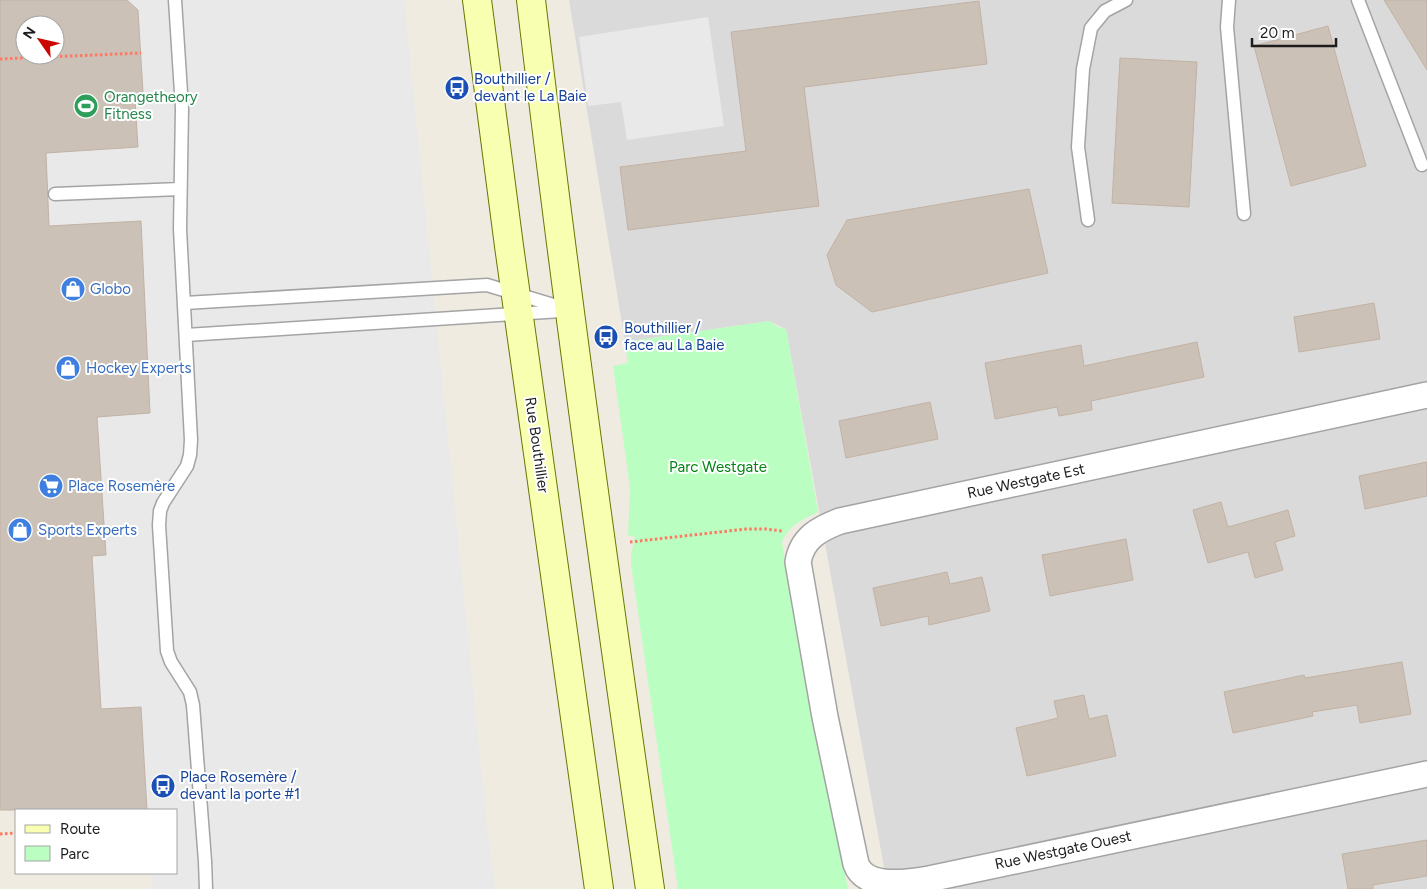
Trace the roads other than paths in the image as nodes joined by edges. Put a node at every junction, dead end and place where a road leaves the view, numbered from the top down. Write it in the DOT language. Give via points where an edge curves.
graph roads {
  1 [pos="175,0"];
  2 [pos="477,0"];
  3 [pos="531,0"];
  4 [pos="1126,0"];
  5 [pos="1228,0"];
  6 [pos="1358,0"];
  7 [pos="1422,165"];
  8 [pos="180,189"];
  9 [pos="56,194"];
  10 [pos="1244,214"];
  11 [pos="1088,220"];
  12 [pos="185,302"];
  13 [pos="517,303"];
  14 [pos="570,310"];
  15 [pos="186,335"];
  16 [pos="1427,395"];
  17 [pos="825,717"];
  18 [pos="1427,774"];
  19 [pos="206,889"];
  20 [pos="599,889"];
  21 [pos="650,889"];
  1 -- 8 [label="lane" via="182,108"];
  2 -- 13 [label="street, Rue Bouthillier"];
  3 -- 14 [label="street"];
  4 -- 11 [label="lane" via="1106,11 1091,28 1083,69 1078,147"];
  5 -- 10 [label="lane" via="1226,27"];
  6 -- 7 [label="lane"];
  8 -- 9 [label="lane"];
  8 -- 12 [label="lane"];
  12 -- 13 [label="lane" via="487,285"];
  12 -- 15 [label="lane"];
  13 -- 14 [label="lane"];
  13 -- 14 [label="lane"];
  13 -- 15 [label="lane"];
  13 -- 20 [label="street, Rue Bouthillier"];
  14 -- 21 [label="street"];
  15 -- 19 [label="lane" via="190,455 187,466 163,503 159,525 167,651 190,692 196,721"];
  16 -- 17 [label="street, Rue Westgate Est" via="828,525 806,540 798,562"];
  17 -- 18 [label="street, Rue Westgate Ouest" via="858,870 868,881 883,884 929,879"];
}
